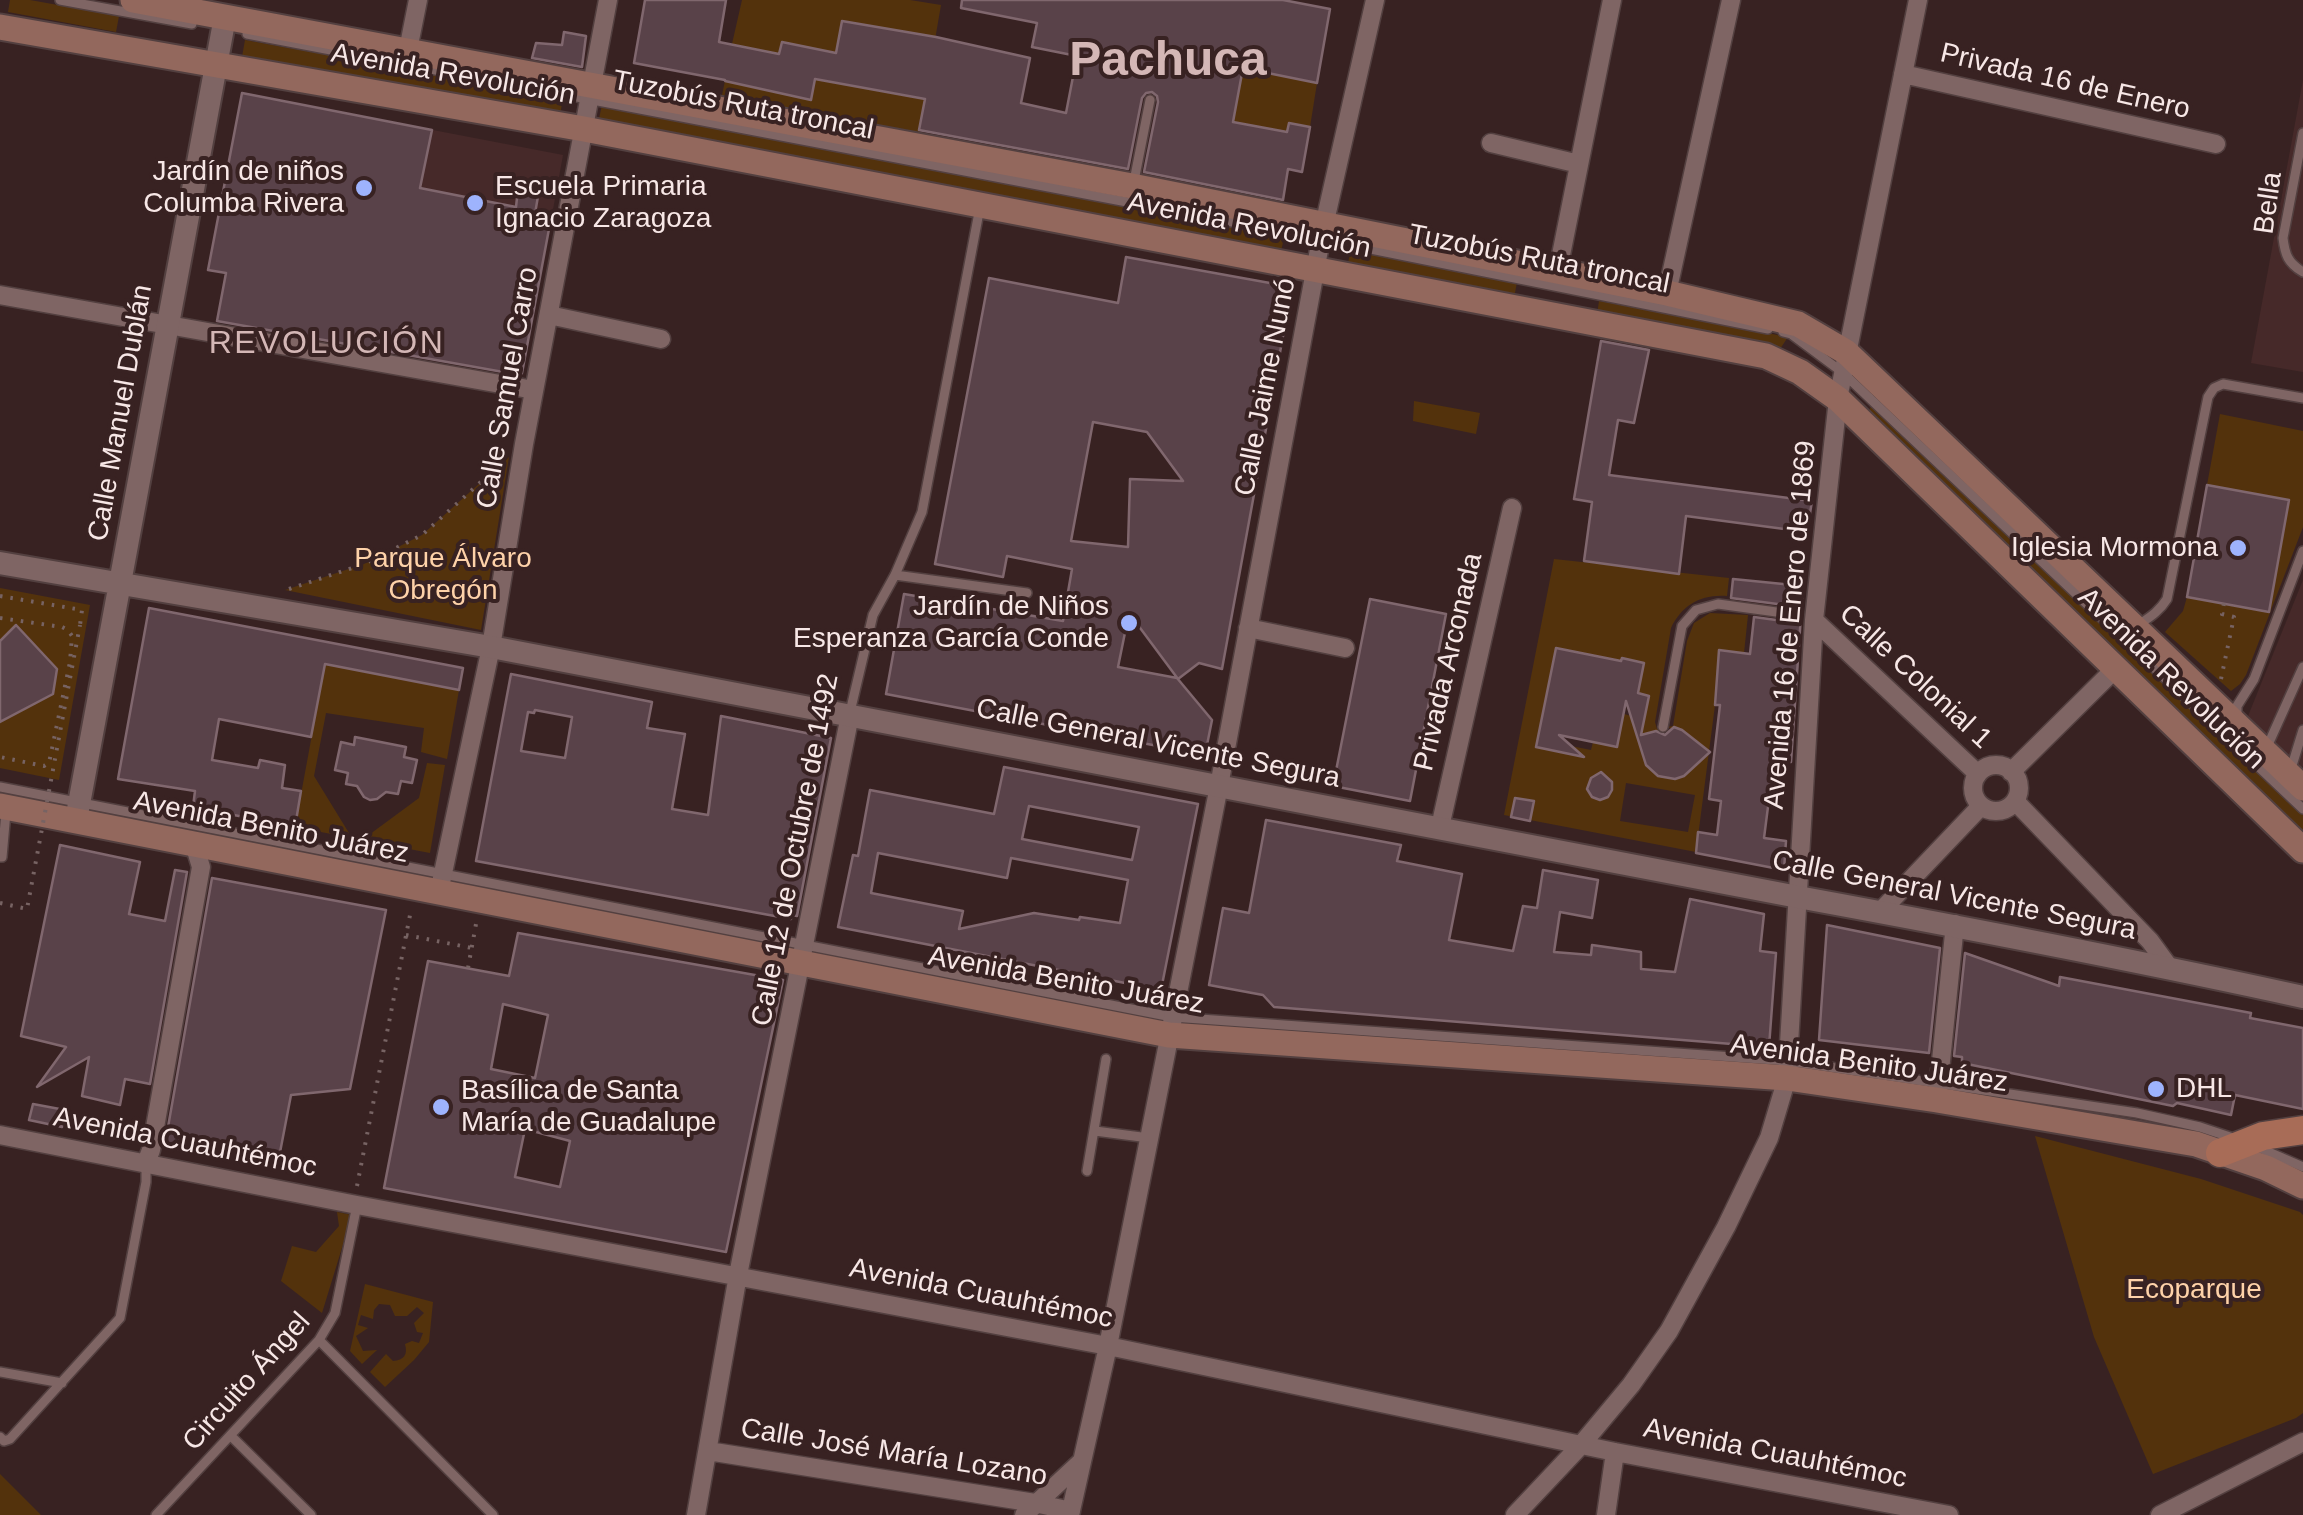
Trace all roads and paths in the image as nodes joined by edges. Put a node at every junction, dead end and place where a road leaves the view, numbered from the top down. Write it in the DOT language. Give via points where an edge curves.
graph roads {
  1 [pos="60,0"];
  2 [pos="132,0"];
  3 [pos="418,0"];
  4 [pos="608,0"];
  5 [pos="1376,0"];
  6 [pos="1612,0"];
  7 [pos="1731,0"];
  8 [pos="1918,0"];
  9 [pos="225,15"];
  10 [pos="0,27"];
  11 [pos="408,50"];
  12 [pos="216,64"];
  13 [pos="1903,74"];
  14 [pos="590,92"];
  15 [pos="1150,100"];
  16 [pos="584,129"];
  17 [pos="2303,133"];
  18 [pos="1491,143"];
  19 [pos="2216,144"];
  20 [pos="1579,164"];
  21 [pos="1132,186"];
  22 [pos="981,206"];
  23 [pos="1323,231"];
  24 [pos="1316,269"];
  25 [pos="1558,270"];
  26 [pos="2303,272"];
  27 [pos="1667,293"];
  28 [pos="0,295"];
  29 [pos="549,314"];
  30 [pos="167,326"];
  31 [pos="661,339"];
  32 [pos="1844,362"];
  33 [pos="534,390"];
  34 [pos="1838,398"];
  35 [pos="2303,398"];
  36 [pos="524,444"];
  37 [pos="1512,508"];
  38 [pos="2303,551"];
  39 [pos="0,562"];
  40 [pos="896,575"];
  41 [pos="120,584"];
  42 [pos="285,590"];
  43 [pos="1026,594"];
  44 [pos="0,596"];
  45 [pos="2224,603"];
  46 [pos="1802,617"];
  47 [pos="0,618"];
  48 [pos="2127,621"];
  49 [pos="1248,628"];
  50 [pos="491,647"];
  51 [pos="1345,648"];
  52 [pos="2117,667"];
  53 [pos="2303,667"];
  54 [pos="2220,684"];
  55 [pos="850,715"];
  56 [pos="1663,727"];
  57 [pos="2303,730"];
  58 [pos="2264,753"];
  59 [pos="0,757"];
  60 [pos="2011,772"];
  61 [pos="1978,774"];
  62 [pos="2296,781"];
  63 [pos="1219,786"];
  64 [pos="2,800"];
  65 [pos="2015,801"];
  66 [pos="1980,806"];
  67 [pos="2303,809"];
  68 [pos="77,811"];
  69 [pos="1440,827"];
  70 [pos="194,844"];
  71 [pos="2303,850"];
  72 [pos="0,857"];
  73 [pos="442,884"];
  74 [pos="1798,897"];
  75 [pos="0,903"];
  76 [pos="411,909"];
  77 [pos="1880,912"];
  78 [pos="477,920"];
  79 [pos="1955,924"];
  80 [pos="406,935"];
  81 [pos="472,948"];
  82 [pos="803,953"];
  83 [pos="2169,967"];
  84 [pos="468,968"];
  85 [pos="2303,997"];
  86 [pos="1171,1026"];
  87 [pos="1106,1059"];
  88 [pos="1788,1069"];
  89 [pos="1938,1091"];
  90 [pos="2303,1130"];
  91 [pos="1095,1131"];
  92 [pos="0,1135"];
  93 [pos="1148,1138"];
  94 [pos="2234,1148"];
  95 [pos="146,1163"];
  96 [pos="2303,1167"];
  97 [pos="1087,1170"];
  98 [pos="2303,1186"];
  99 [pos="357,1205"];
  100 [pos="738,1275"];
  101 [pos="319,1340"];
  102 [pos="1108,1346"];
  103 [pos="0,1372"];
  104 [pos="62,1383"];
  105 [pos="231,1436"];
  106 [pos="0,1437"];
  107 [pos="2303,1442"];
  108 [pos="1581,1444"];
  109 [pos="708,1451"];
  110 [pos="1615,1452"];
  111 [pos="1084,1460"];
  112 [pos="1872,1508"];
  113 [pos="1030,1509"];
  114 [pos="1070,1513"];
  115 [pos="156,1515"];
  116 [pos="311,1515"];
  117 [pos="493,1515"];
  118 [pos="696,1515"];
  119 [pos="1515,1515"];
  120 [pos="1606,1515"];
  121 [pos="1950,1515"];
  122 [pos="2160,1515"];
  1 -- 9 [label="lane, Tuzobús Ruta troncal"];
  2 -- 9 [label="main road, Avenida Revolución"];
  3 -- 11 [label="street"];
  4 -- 14 [label="street, Calle Samuel Carro"];
  5 -- 23 [label="street, Calle Jaime Nunó"];
  6 -- 20 [label="street"];
  7 -- 27 [label="street"];
  8 -- 13 [label="street, Avenida 16 de Enero de 1869"];
  9 -- 11 [label="main road, Avenida Revolución"];
  9 -- 12 [label="street, Calle Manuel Dublán"];
  9 -- 14 [label="lane, Tuzobús Ruta troncal"];
  10 -- 12 [label="main road, Avenida Revolución"];
  11 -- 14 [label="main road, Avenida Revolución"];
  12 -- 16 [label="main road, Avenida Revolución"];
  12 -- 30 [label="street, Calle Manuel Dublán"];
  13 -- 19 [label="street, Privada 16 de Enero"];
  13 -- 32 [label="street, Avenida 16 de Enero de 1869"];
  14 -- 16 [label="street, Calle Samuel Carro"];
  14 -- 21 [label="main road, Avenida Revolución"];
  14 -- 23 [label="lane, Tuzobús Ruta troncal"];
  15 -- 21 [label="lane"];
  16 -- 22 [label="main road, Avenida Revolución"];
  16 -- 29 [label="street, Calle Samuel Carro"];
  17 -- 26 [label="lane, Bella" via="2283,238 2290,264"];
  18 -- 20 [label="street"];
  20 -- 25 [label="street"];
  21 -- 23 [label="main road, Avenida Revolución"];
  22 -- 24 [label="main road, Avenida Revolución"];
  22 -- 40 [label="lane, Calle 12 de Octubre de 1492" via="922,512"];
  23 -- 24 [label="street, Calle Jaime Nunó"];
  23 -- 25 [label="main road, Avenida Revolución"];
  23 -- 32 [label="lane, Tuzobús Ruta troncal" via="1791,334"];
  24 -- 34 [label="main road, Avenida Revolución" via="1766,356"];
  24 -- 49 [label="street, Calle Jaime Nunó"];
  25 -- 27 [label="main road, Avenida Revolución"];
  27 -- 32 [label="main road, Avenida Revolución" via="1798,324"];
  28 -- 30 [label="street"];
  29 -- 31 [label="street"];
  29 -- 33 [label="street, Calle Samuel Carro"];
  30 -- 33 [label="street"];
  30 -- 41 [label="street, Calle Manuel Dublán"];
  32 -- 34 [label="street, Avenida 16 de Enero de 1869"];
  32 -- 48 [label="main road, Avenida Revolución"];
  32 -- 67 [label="lane, Tuzobús Ruta troncal"];
  33 -- 36 [label="street, Calle Samuel Carro"];
  34 -- 46 [label="street, Avenida 16 de Enero de 1869"];
  34 -- 52 [label="main road, Avenida Revolución"];
  35 -- 48 [label="lane" via="2214,388 2166,599 2142,623"];
  36 -- 42 [label="path" via="422,534 364,564"];
  36 -- 50 [label="street, Calle Samuel Carro"];
  37 -- 69 [label="street, Privada Arconada"];
  38 -- 58 [label="lane" via="2254,679 2236,706"];
  39 -- 41 [label="street, Calle General Vicente Segura"];
  40 -- 43 [label="lane"];
  40 -- 55 [label="lane, Calle 12 de Octubre de 1492" via="873,615"];
  41 -- 50 [label="street, Calle General Vicente Segura"];
  41 -- 68 [label="street, Calle Manuel Dublán"];
  44 -- 75 [label="path, bridge" via="82,610 27,909"];
  45 -- 54 [label="path" via="2222,614 2234,617"];
  46 -- 56 [label="lane" via="1718,604 1696,610 1682,626"];
  46 -- 61 [label="street, Calle Colonial 1"];
  46 -- 74 [label="street, Avenida 16 de Enero de 1869"];
  47 -- 59 [label="path" via="62,627 72,636 50,763"];
  48 -- 58 [label="main road, Avenida Revolución"];
  49 -- 51 [label="street"];
  49 -- 63 [label="street, Calle Jaime Nunó"];
  50 -- 55 [label="street, Calle General Vicente Segura"];
  50 -- 73 [label="street, Calle Samuel Carro"];
  52 -- 60 [label="street"];
  52 -- 71 [label="main road, Avenida Revolución"];
  53 -- 58 [label="lane"];
  55 -- 63 [label="street, Calle General Vicente Segura"];
  55 -- 82 [label="street, Calle 12 de Octubre de 1492"];
  57 -- 62 [label="lane"];
  58 -- 62 [label="main road, Avenida Revolución"];
  60 -- 61 [label="street" via="1998,766"];
  60 -- 65 [label="street" via="2018,786"];
  61 -- 66 [label="street" via="1973,786"];
  63 -- 69 [label="street, Calle General Vicente Segura"];
  63 -- 86 [label="street, Calle Jaime Nunó"];
  64 -- 68 [label="main road, Avenida Benito Juárez"];
  64 -- 72 [label="lane"];
  65 -- 66 [label="street" via="2002,810"];
  65 -- 83 [label="street"];
  66 -- 77 [label="street"];
  68 -- 70 [label="main road, Avenida Benito Juárez"];
  68 -- 73 [label="lane"];
  69 -- 74 [label="street, Calle General Vicente Segura"];
  70 -- 73 [label="main road, Avenida Benito Juárez"];
  70 -- 95 [label="street" via="201,868"];
  73 -- 82 [label="main road, Avenida Benito Juárez"];
  74 -- 77 [label="street, Calle General Vicente Segura"];
  74 -- 88 [label="street, Avenida 16 de Enero de 1869"];
  76 -- 80 [label="path"];
  77 -- 79 [label="street, Calle General Vicente Segura"];
  78 -- 81 [label="path"];
  79 -- 83 [label="street, Calle General Vicente Segura"];
  79 -- 89 [label="street"];
  80 -- 81 [label="path"];
  80 -- 99 [label="path"];
  81 -- 84 [label="path"];
  82 -- 86 [label="main road, Avenida Benito Juárez"];
  82 -- 100 [label="street, Calle 12 de Octubre de 1492"];
  83 -- 85 [label="street, Calle General Vicente Segura"];
  86 -- 88 [label="main road, Avenida Benito Juárez"];
  86 -- 93 [label="street, Calle Jaime Nunó"];
  87 -- 91 [label="lane"];
  88 -- 89 [label="main road, Avenida Benito Juárez"];
  88 -- 108 [label="street, Avenida 16 de Enero de 1869" via="1768,1138 1669,1331"];
  89 -- 94 [label="main road, Avenida Benito Juárez"];
  90 -- 94 [label="main road"];
  91 -- 93 [label="lane"];
  91 -- 97 [label="lane"];
  92 -- 95 [label="street, Avenida Cuauhtémoc"];
  93 -- 102 [label="street, Calle Jaime Nunó"];
  94 -- 96 [label="lane" via="2272,1152"];
  94 -- 98 [label="main road, Avenida Benito Juárez"];
  95 -- 99 [label="street, Avenida Cuauhtémoc"];
  95 -- 104 [label="lane" via="120,1318"];
  99 -- 100 [label="street, Avenida Cuauhtémoc"];
  99 -- 101 [label="lane, Circuito Ángel" via="335,1313"];
  100 -- 102 [label="street, Avenida Cuauhtémoc"];
  100 -- 109 [label="street, Calle 12 de Octubre de 1492"];
  101 -- 105 [label="lane, Circuito Ángel"];
  101 -- 117 [label="lane"];
  102 -- 108 [label="street, Avenida Cuauhtémoc"];
  102 -- 111 [label="street, Calle Jaime Nunó"];
  103 -- 104 [label="lane"];
  104 -- 106 [label="lane" via="10,1440"];
  105 -- 115 [label="lane, Circuito Ángel"];
  105 -- 116 [label="lane"];
  107 -- 122 [label="street"];
  108 -- 110 [label="street, Avenida Cuauhtémoc"];
  108 -- 119 [label="street, Avenida 16 de Enero de 1869"];
  109 -- 113 [label="street, Calle José María Lozano"];
  109 -- 118 [label="street, Calle 12 de Octubre de 1492"];
  110 -- 112 [label="street, Avenida Cuauhtémoc"];
  110 -- 120 [label="street"];
  111 -- 113 [label="street"];
  111 -- 114 [label="street, Calle Jaime Nunó"];
  112 -- 121 [label="street, Avenida Cuauhtémoc"];
  113 -- 114 [label="street, Calle José María Lozano"];
}
